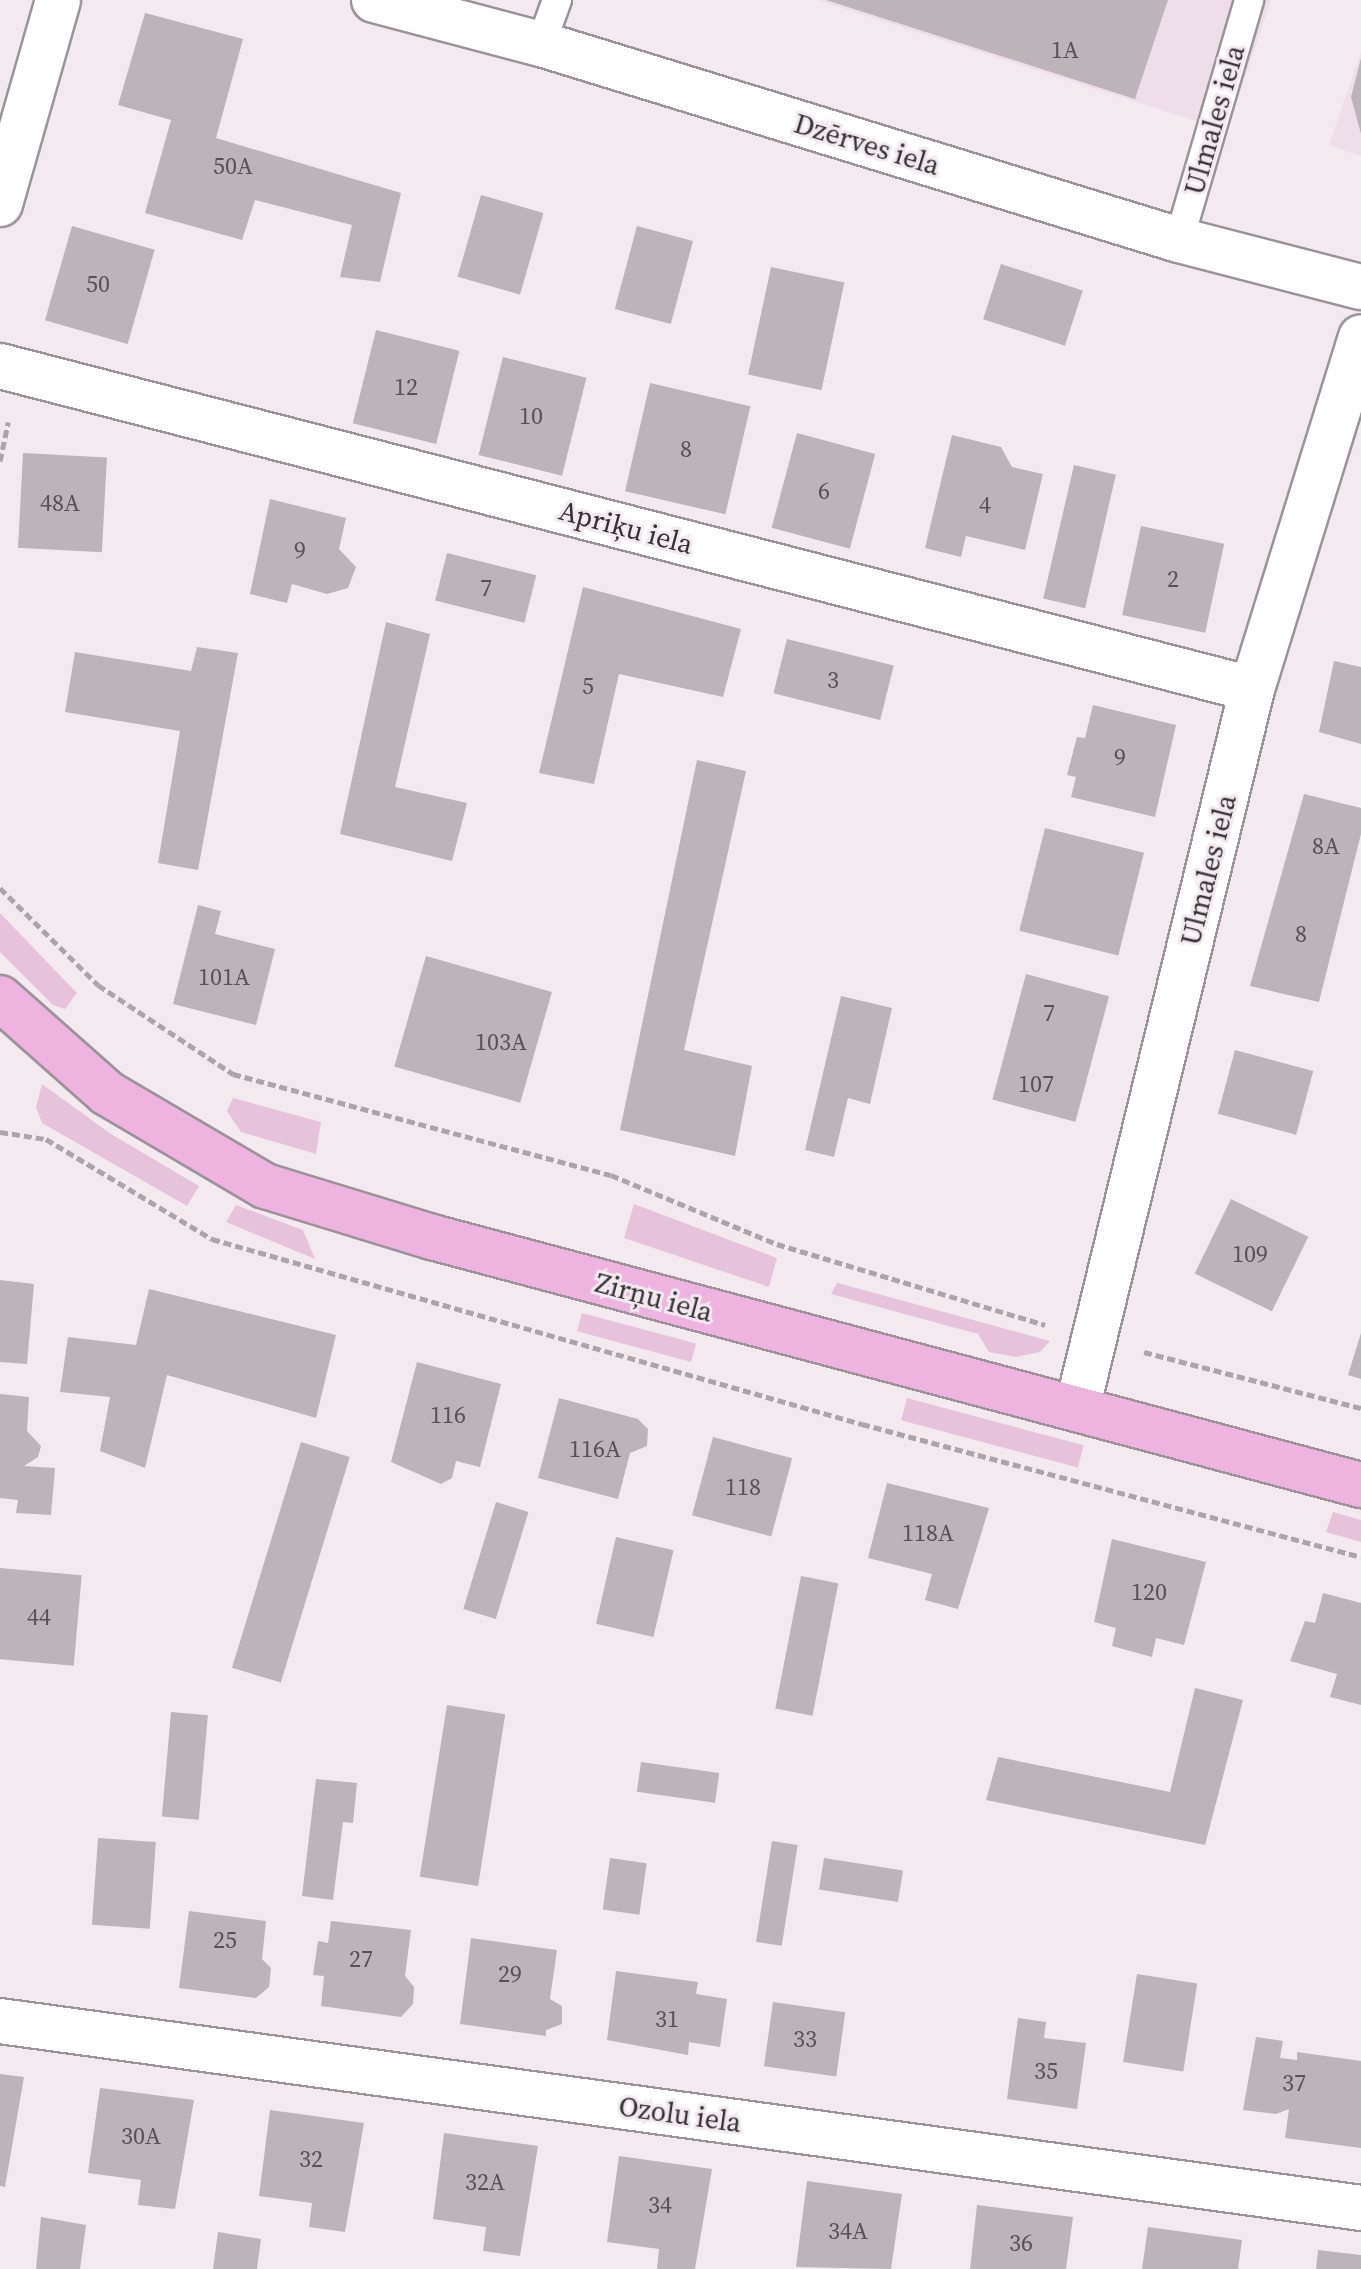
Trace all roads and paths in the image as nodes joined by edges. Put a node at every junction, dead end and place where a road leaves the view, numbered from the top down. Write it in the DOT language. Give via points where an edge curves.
graph roads {
  1 [pos="58,0"];
  2 [pos="374,0"];
  3 [pos="557,0"];
  4 [pos="1249,0"];
  5 [pos="541,44"];
  6 [pos="0,204"];
  7 [pos="1179,240"];
  8 [pos="1361,287"];
  9 [pos="1361,337"];
  10 [pos="0,366"];
  11 [pos="1252,689"];
  12 [pos="0,888"];
  13 [pos="0,998"];
  14 [pos="0,1132"];
  15 [pos="1038,1323"];
  16 [pos="1141,1351"];
  17 [pos="1361,1408"];
  18 [pos="1077,1409"];
  19 [pos="1361,1485"];
  20 [pos="1361,1557"];
  21 [pos="0,2021"];
  22 [pos="1361,2208"];
  1 -- 6 [label="street"];
  2 -- 5 [label="street, Dzērves iela"];
  3 -- 5 [label="lane"];
  4 -- 7 [label="lane, Ulmales iela"];
  5 -- 7 [label="street, Dzērves iela"];
  7 -- 8 [label="street, Dzērves iela"];
  9 -- 11 [label="street, Ulmales iela"];
  10 -- 11 [label="street, Apriķu iela"];
  11 -- 18 [label="street, Ulmales iela"];
  12 -- 15 [label="path" via="98,985 233,1074 611,1175 777,1244"];
  13 -- 18 [label="highway, Zirņu iela" via="107,1093 265,1186 432,1237"];
  14 -- 20 [label="path" via="46,1139 212,1239 862,1424"];
  16 -- 17 [label="path"];
  18 -- 19 [label="highway, Zirņu iela"];
  21 -- 22 [label="street, Ozolu iela"];
}
